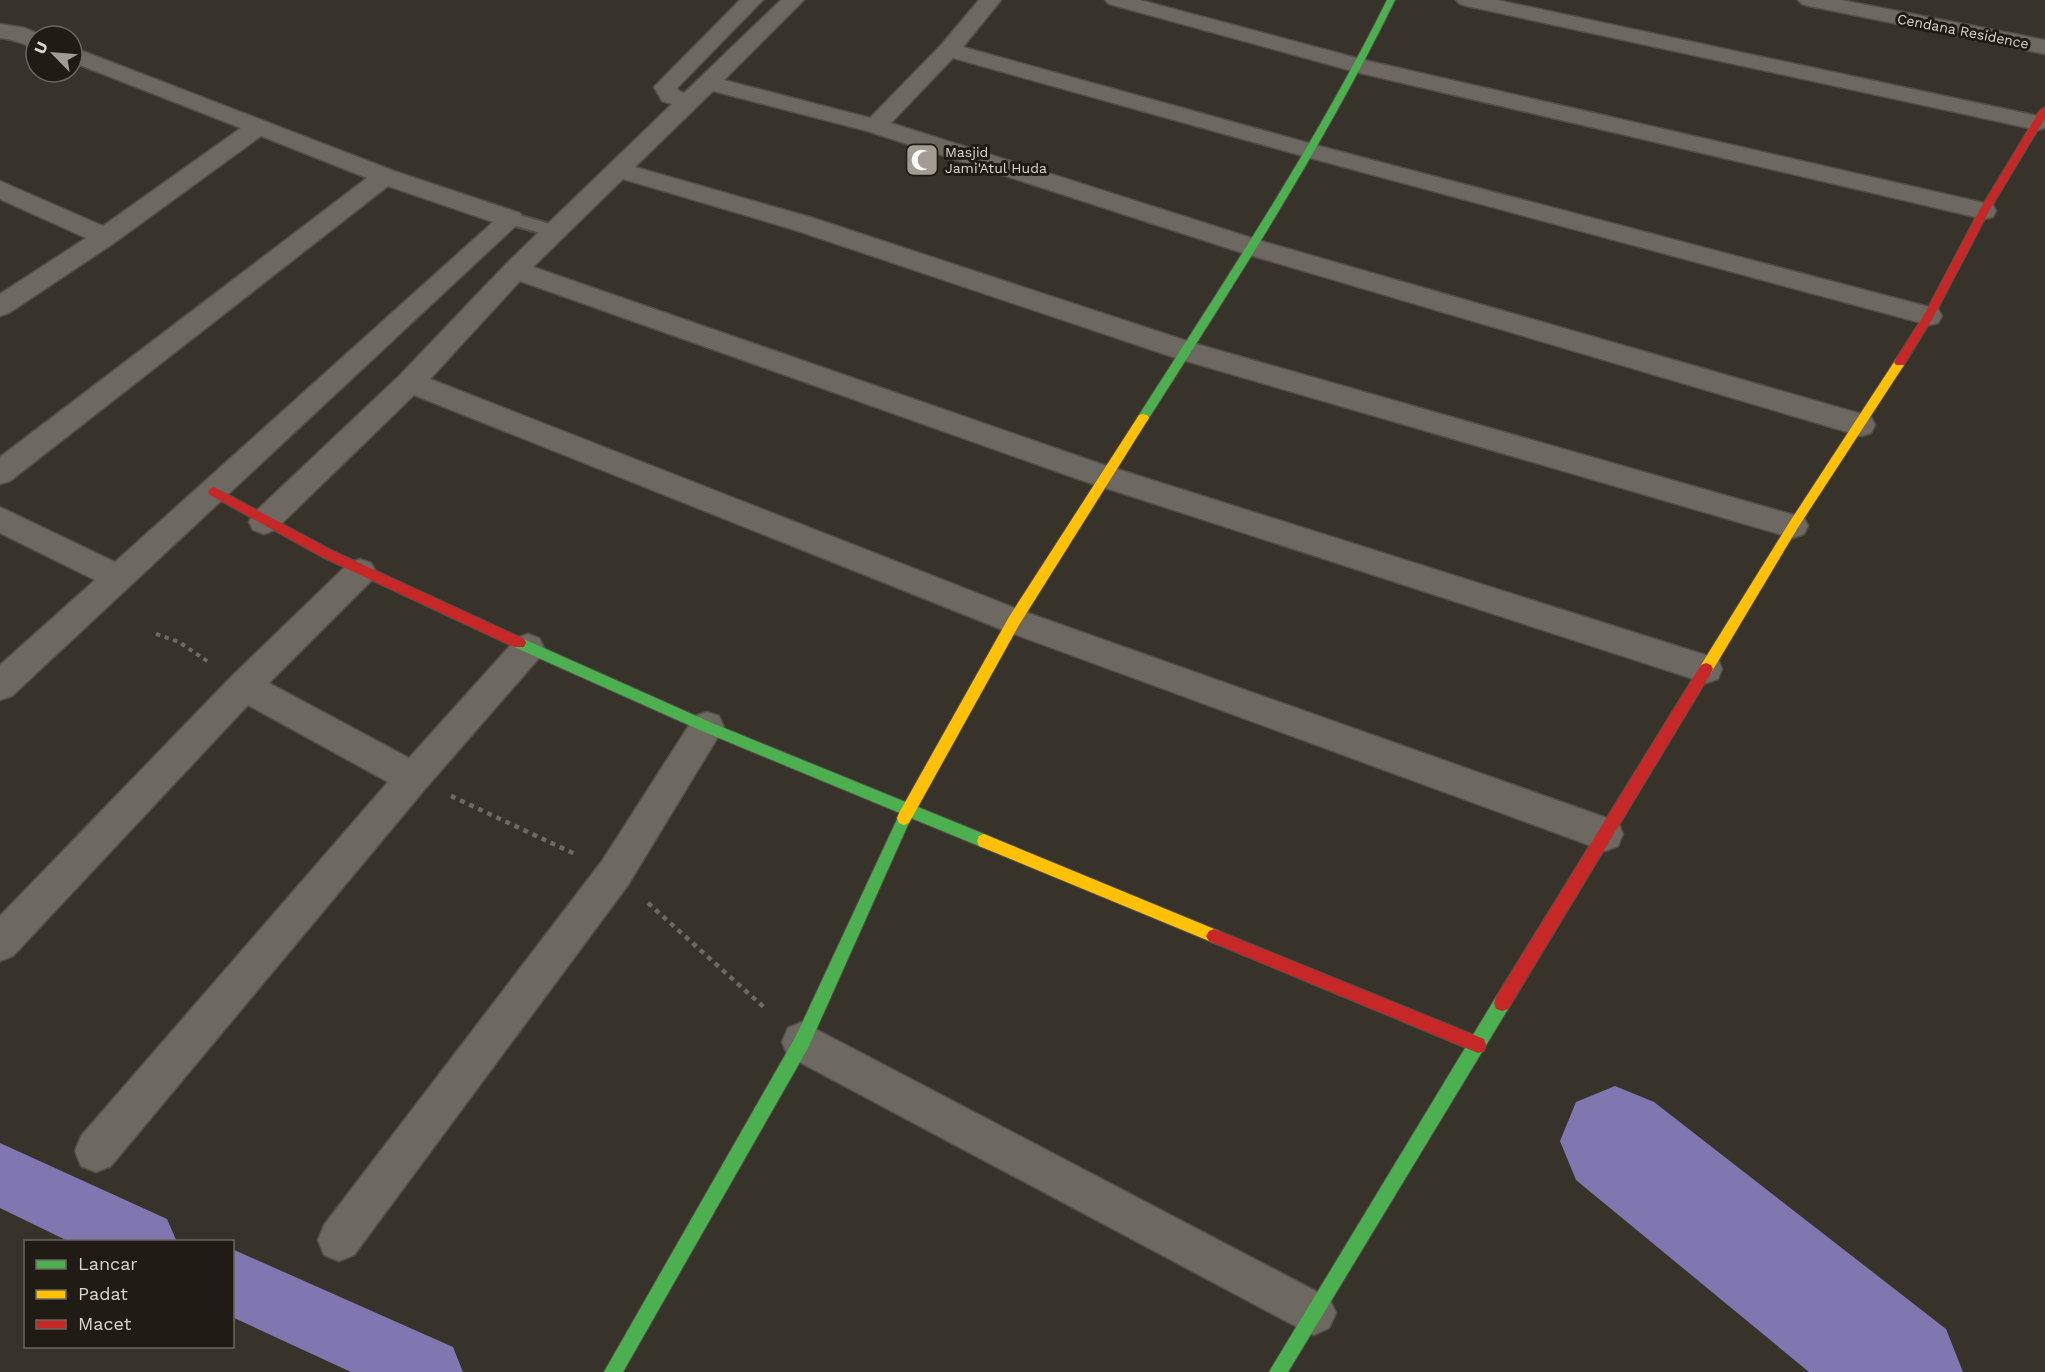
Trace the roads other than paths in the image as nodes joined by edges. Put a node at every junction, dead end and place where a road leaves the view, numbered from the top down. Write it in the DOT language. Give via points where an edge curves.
graph roads {
  1 [pos="752,0"];
  2 [pos="793,0"];
  3 [pos="990,0"];
  4 [pos="1116,0"];
  5 [pos="1391,0"];
  6 [pos="1467,0"];
  7 [pos="1809,0"];
  8 [pos="0,31"];
  9 [pos="24,36"];
  10 [pos="2045,47"];
  11 [pos="949,50"];
  12 [pos="84,59"];
  13 [pos="1360,66"];
  14 [pos="709,82"];
  15 [pos="688,102"];
  16 [pos="2041,116"];
  17 [pos="260,126"];
  18 [pos="875,126"];
  19 [pos="1311,151"];
  20 [pos="620,170"];
  21 [pos="385,176"];
  22 [pos="0,189"];
  23 [pos="1984,211"];
  24 [pos="511,219"];
  25 [pos="555,231"];
  26 [pos="105,237"];
  27 [pos="1252,247"];
  28 [pos="514,270"];
  29 [pos="0,307"];
  30 [pos="1929,316"];
  31 [pos="1186,351"];
  32 [pos="410,382"];
  33 [pos="1862,425"];
  34 [pos="0,473"];
  35 [pos="1105,476"];
  36 [pos="214,492"];
  37 [pos="0,519"];
  38 [pos="264,522"];
  39 [pos="1792,526"];
  40 [pos="360,572"];
  41 [pos="119,578"];
  42 [pos="1014,621"];
  43 [pos="528,648"];
  44 [pos="1706,669"];
  45 [pos="0,686"];
  46 [pos="244,686"];
  47 [pos="706,727"];
  48 [pos="412,778"];
  49 [pos="908,810"];
  50 [pos="1605,834"];
  51 [pos="0,943"];
  52 [pos="802,1042"];
  53 [pos="1478,1045"];
  54 [pos="96,1151"];
  55 [pos="339,1240"];
  56 [pos="1314,1313"];
  57 [pos="613,1372"];
  58 [pos="1278,1372"];
  1 -- 15 [label="street" via="665,87 670,96"];
  2 -- 14 [label="street"];
  3 -- 11 [label="street"];
  4 -- 13 [label="street"];
  5 -- 13 [label="street"];
  6 -- 16 [label="street"];
  7 -- 10 [label="street, Cendana Residence"];
  8 -- 9 [label="street"];
  11 -- 18 [label="street"];
  11 -- 19 [label="street"];
  12 -- 17 [label="street"];
  13 -- 19 [label="street"];
  13 -- 23 [label="street"];
  14 -- 15 [label="street"];
  14 -- 18 [label="street"];
  15 -- 20 [label="street"];
  16 -- 23 [label="street"];
  17 -- 21 [label="street"];
  17 -- 26 [label="street"];
  18 -- 27 [label="street"];
  19 -- 27 [label="street"];
  19 -- 30 [label="street"];
  20 -- 25 [label="street"];
  20 -- 31 [label="street" via="804,224"];
  21 -- 24 [label="street"];
  21 -- 34 [label="street"];
  22 -- 26 [label="street"];
  23 -- 30 [label="street"];
  24 -- 25 [label="lane"];
  24 -- 36 [label="street"];
  25 -- 28 [label="street"];
  26 -- 29 [label="street"];
  27 -- 31 [label="street"];
  27 -- 33 [label="street"];
  28 -- 32 [label="street"];
  28 -- 35 [label="street"];
  30 -- 33 [label="street"];
  31 -- 35 [label="street"];
  31 -- 39 [label="street"];
  32 -- 38 [label="street"];
  32 -- 42 [label="street"];
  33 -- 39 [label="street"];
  35 -- 42 [label="street"];
  35 -- 44 [label="street"];
  36 -- 38 [label="street"];
  36 -- 41 [label="street"];
  37 -- 41 [label="street"];
  38 -- 40 [label="street"];
  39 -- 44 [label="street"];
  40 -- 43 [label="street"];
  40 -- 46 [label="street"];
  41 -- 45 [label="street"];
  42 -- 49 [label="street"];
  42 -- 50 [label="street"];
  43 -- 47 [label="street"];
  43 -- 48 [label="street"];
  44 -- 50 [label="street"];
  46 -- 48 [label="street"];
  46 -- 51 [label="street"];
  47 -- 49 [label="street"];
  47 -- 55 [label="street" via="615,873"];
  48 -- 54 [label="street"];
  49 -- 52 [label="street"];
  49 -- 53 [label="street"];
  50 -- 53 [label="street"];
  52 -- 56 [label="street"];
  52 -- 57 [label="street"];
  53 -- 56 [label="street"];
  56 -- 58 [label="street"];
}
